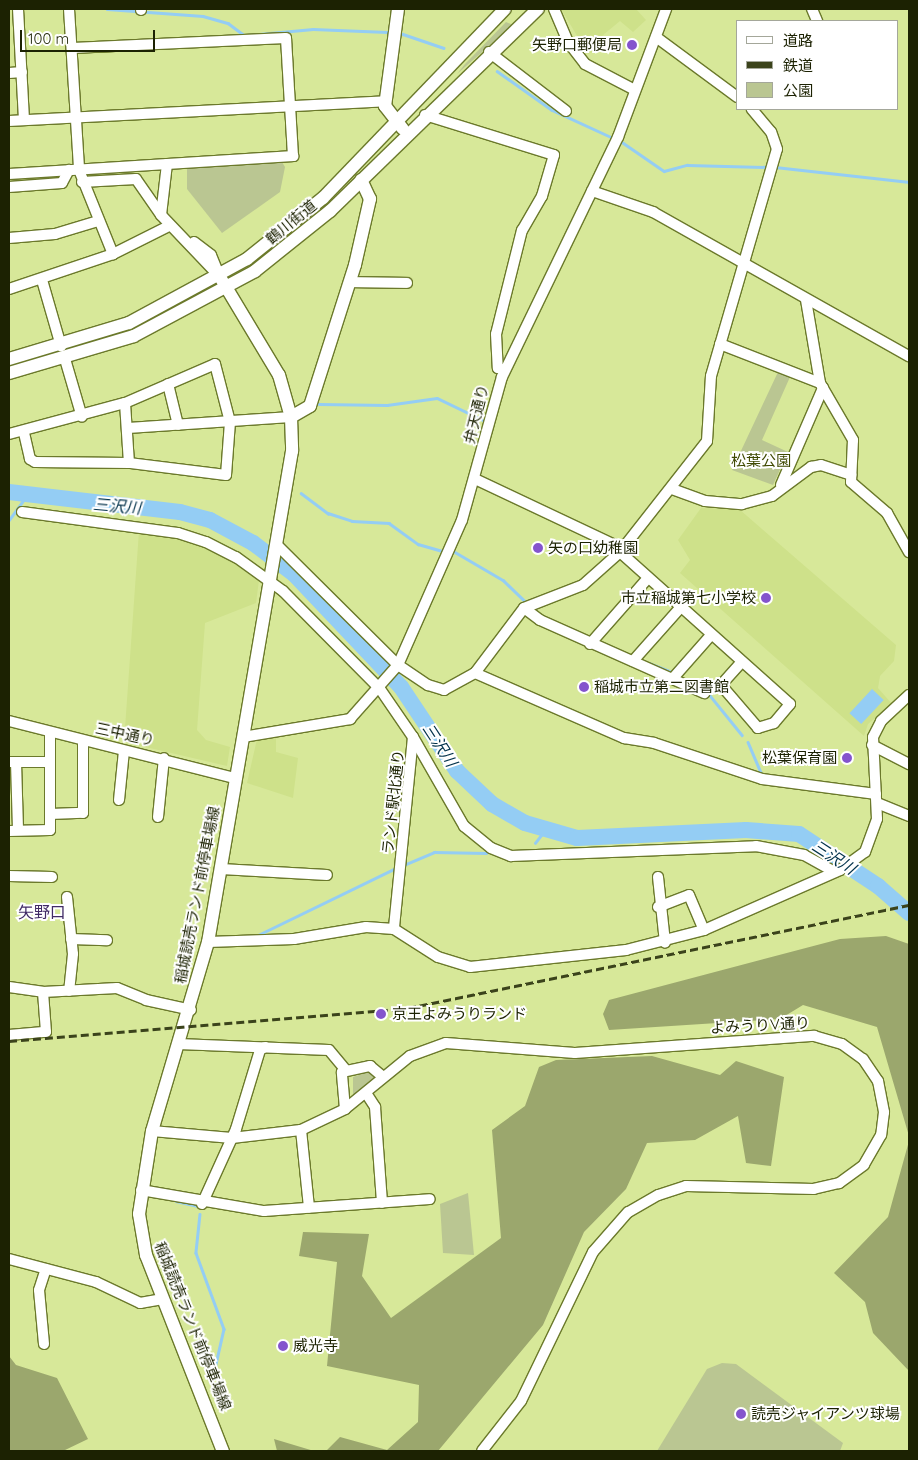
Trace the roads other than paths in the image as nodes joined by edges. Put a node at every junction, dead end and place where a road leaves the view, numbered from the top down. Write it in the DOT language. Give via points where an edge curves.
graph roads {
  1 [pos="18,9"];
  2 [pos="69,9"];
  3 [pos="398,9"];
  4 [pos="506,9"];
  5 [pos="534,9"];
  6 [pos="538,9"];
  7 [pos="554,9"];
  8 [pos="666,9"];
  9 [pos="656,37"];
  10 [pos="72,48"];
  11 [pos="489,52"];
  12 [pos="22,72"];
  13 [pos="9,73"];
  14 [pos="635,90"];
  15 [pos="736,96"];
  16 [pos="386,101"];
  17 [pos="290,108"];
  18 [pos="566,110"];
  19 [pos="754,110"];
  20 [pos="425,115"];
  21 [pos="76,118"];
  22 [pos="24,120"];
  23 [pos="9,121"];
  24 [pos="398,123"];
  25 [pos="408,133"];
  26 [pos="167,164"];
  27 [pos="74,170"];
  28 [pos="9,174"];
  29 [pos="361,180"];
  30 [pos="82,182"];
  31 [pos="9,187"];
  32 [pos="592,191"];
  33 [pos="161,215"];
  34 [pos="98,221"];
  35 [pos="169,226"];
  36 [pos="9,238"];
  37 [pos="113,254"];
  38 [pos="745,266"];
  39 [pos="220,277"];
  40 [pos="42,280"];
  41 [pos="350,282"];
  42 [pos="408,283"];
  43 [pos="227,288"];
  44 [pos="9,289"];
  45 [pos="806,300"];
  46 [pos="720,344"];
  47 [pos="61,346"];
  48 [pos="909,356"];
  49 [pos="9,359"];
  50 [pos="65,359"];
  51 [pos="504,370"];
  52 [pos="9,372"];
  53 [pos="168,384"];
  54 [pos="822,386"];
  55 [pos="125,403"];
  56 [pos="82,417"];
  57 [pos="291,417"];
  58 [pos="230,422"];
  59 [pos="178,425"];
  60 [pos="128,428"];
  61 [pos="24,432"];
  62 [pos="9,434"];
  63 [pos="128,463"];
  64 [pos="851,475"];
  65 [pos="475,479"];
  66 [pos="781,485"];
  67 [pos="672,489"];
  68 [pos="22,512"];
  69 [pos="277,547"];
  70 [pos="621,551"];
  71 [pos="909,552"];
  72 [pos="272,578"];
  73 [pos="648,578"];
  74 [pos="681,607"];
  75 [pos="524,608"];
  76 [pos="711,634"];
  77 [pos="590,644"];
  78 [pos="633,661"];
  79 [pos="742,662"];
  80 [pos="398,665"];
  81 [pos="475,673"];
  82 [pos="674,677"];
  83 [pos="380,689"];
  84 [pos="704,693"];
  85 [pos="909,695"];
  86 [pos="9,721"];
  87 [pos="50,732"];
  88 [pos="243,737"];
  89 [pos="414,737"];
  90 [pos="83,740"];
  91 [pos="872,744"];
  92 [pos="124,751"];
  93 [pos="164,758"];
  94 [pos="13,762"];
  95 [pos="49,762"];
  96 [pos="909,764"];
  97 [pos="235,778"];
  98 [pos="877,798"];
  99 [pos="119,800"];
  100 [pos="50,814"];
  101 [pos="909,816"];
  102 [pos="158,817"];
  103 [pos="14,830"];
  104 [pos="221,869"];
  105 [pos="838,871"];
  106 [pos="327,875"];
  107 [pos="9,876"];
  108 [pos="52,877"];
  109 [pos="658,877"];
  110 [pos="68,897"];
  111 [pos="658,907"];
  112 [pos="394,929"];
  113 [pos="704,930"];
  114 [pos="71,939"];
  115 [pos="107,940"];
  116 [pos="208,942"];
  117 [pos="665,943"];
  118 [pos="9,987"];
  119 [pos="69,991"];
  120 [pos="43,992"];
  121 [pos="191,1010"];
  122 [pos="9,1036"];
  123 [pos="178,1044"];
  124 [pos="265,1047"];
  125 [pos="346,1070"];
  126 [pos="383,1077"];
  127 [pos="366,1093"];
  128 [pos="345,1109"];
  129 [pos="301,1130"];
  130 [pos="152,1131"];
  131 [pos="232,1138"];
  132 [pos="141,1190"];
  133 [pos="430,1199"];
  134 [pos="382,1203"];
  135 [pos="202,1204"];
  136 [pos="309,1208"];
  137 [pos="9,1260"];
  138 [pos="46,1269"];
  139 [pos="164,1299"];
  140 [pos="44,1344"];
  141 [pos="223,1451"];
  142 [pos="482,1451"];
  1 -- 12 [label="street"];
  2 -- 10 [label="street"];
  3 -- 16 [label="main road"];
  4 -- 5 [label="main road" via="514,21"];
  4 -- 24 [label="main road, 鶴川街道"];
  6 -- 11 [label="main road, 鶴川街道"];
  7 -- 14 [label="street" via="568,42 585,64"];
  8 -- 9 [label="street, 弁天通り"];
  9 -- 14 [label="street, 弁天通り"];
  9 -- 15 [label="street"];
  10 -- 17 [label="street" via="286,38"];
  10 -- 21 [label="street"];
  11 -- 18 [label="street"];
  11 -- 20 [label="main road, 鶴川街道"];
  12 -- 13 [label="street"];
  12 -- 22 [label="street"];
  14 -- 32 [label="street, 弁天通り"];
  16 -- 17 [label="street"];
  16 -- 24 [label="main road" via="388,113"];
  17 -- 21 [label="street"];
  17 -- 26 [label="street" via="293,156"];
  19 -- 38 [label="street" via="775,141 775,167"];
  20 -- 25 [label="main road, 鶴川街道"];
  20 -- 51 [label="street" via="554,155 542,196 522,230 496,334 498,368"];
  21 -- 22 [label="street"];
  21 -- 27 [label="street"];
  22 -- 23 [label="street"];
  24 -- 25 [label="main road"];
  24 -- 39 [label="main road, 鶴川街道" via="297,222"];
  25 -- 29 [label="main road, 鶴川街道"];
  26 -- 27 [label="street"];
  26 -- 33 [label="street"];
  27 -- 28 [label="street"];
  27 -- 30 [label="street"];
  27 -- 31 [label="street" via="62,183"];
  29 -- 41 [label="main road" via="370,199"];
  29 -- 43 [label="main road, 鶴川街道" via="293,243"];
  30 -- 33 [label="street" via="136,179"];
  30 -- 34 [label="street"];
  32 -- 38 [label="street" via="653,212"];
  32 -- 51 [label="street, 弁天通り"];
  33 -- 35 [label="street"];
  34 -- 36 [label="street" via="55,234"];
  34 -- 37 [label="street"];
  35 -- 37 [label="street"];
  35 -- 39 [label="street" via="211,255"];
  37 -- 40 [label="street"];
  38 -- 45 [label="street"];
  38 -- 46 [label="street"];
  39 -- 43 [label="main road, 稲城読売ランド前停車場線"];
  39 -- 47 [label="main road, 鶴川街道" via="146,316"];
  40 -- 44 [label="street"];
  40 -- 47 [label="street"];
  41 -- 42 [label="street"];
  41 -- 57 [label="main road" via="310,406"];
  43 -- 50 [label="main road, 鶴川街道" via="152,328"];
  43 -- 57 [label="main road, 稲城読売ランド前停車場線" via="274,365"];
  45 -- 48 [label="street" via="827,306"];
  45 -- 54 [label="street"];
  46 -- 54 [label="street"];
  46 -- 67 [label="street" via="711,376 707,441"];
  47 -- 49 [label="main road, 鶴川街道"];
  50 -- 52 [label="main road, 鶴川街道"];
  50 -- 56 [label="street"];
  51 -- 65 [label="street, 弁天通り"];
  53 -- 55 [label="street"];
  53 -- 58 [label="street" via="215,364"];
  53 -- 59 [label="street"];
  54 -- 64 [label="street" via="853,440"];
  54 -- 66 [label="street"];
  55 -- 56 [label="street"];
  55 -- 60 [label="street"];
  56 -- 61 [label="street"];
  57 -- 58 [label="street"];
  57 -- 69 [label="main road, 稲城読売ランド前停車場線" via="291,462"];
  58 -- 59 [label="street"];
  58 -- 63 [label="street" via="226,475"];
  59 -- 60 [label="street"];
  60 -- 63 [label="street"];
  61 -- 62 [label="street"];
  61 -- 63 [label="street" via="30,459 35,462"];
  64 -- 66 [label="street" via="821,465"];
  64 -- 71 [label="street" via="851,482 887,513"];
  65 -- 70 [label="street"];
  65 -- 80 [label="street, 弁天通り"];
  66 -- 67 [label="street" via="772,496 742,504 705,501"];
  67 -- 70 [label="street"];
  68 -- 72 [label="street, ランド駅北通り" via="178,533 236,557"];
  69 -- 72 [label="main road, 稲城読売ランド前停車場線"];
  69 -- 80 [label="street"];
  70 -- 73 [label="street"];
  70 -- 75 [label="street" via="583,585"];
  72 -- 83 [label="street, ランド駅北通り"];
  72 -- 88 [label="main road, 稲城読売ランド前停車場線"];
  73 -- 74 [label="street"];
  73 -- 77 [label="street"];
  74 -- 76 [label="street"];
  74 -- 78 [label="street"];
  75 -- 77 [label="street"];
  75 -- 81 [label="street"];
  76 -- 79 [label="street"];
  76 -- 82 [label="street"];
  77 -- 78 [label="street"];
  78 -- 82 [label="street"];
  79 -- 79 [label="street" via="721,685 758,728 774,724 790,704"];
  80 -- 81 [label="street" via="428,685 444,690"];
  80 -- 83 [label="street, 弁天通り"];
  81 -- 98 [label="street" via="624,738 654,743 762,779"];
  82 -- 84 [label="street"];
  83 -- 88 [label="street, 弁天通り" via="350,719"];
  83 -- 89 [label="street, ランド駅北通り"];
  85 -- 91 [label="street" via="881,721"];
  86 -- 87 [label="street, 三中通り"];
  87 -- 90 [label="street, 三中通り"];
  87 -- 95 [label="street"];
  88 -- 97 [label="main road, 稲城読売ランド前停車場線"];
  89 -- 105 [label="street" via="464,826 491,848 511,856 756,846 804,855"];
  89 -- 112 [label="street, ランド駅北通り"];
  90 -- 92 [label="street, 三中通り"];
  90 -- 100 [label="street" via="82,813"];
  91 -- 96 [label="street"];
  91 -- 98 [label="street"];
  92 -- 93 [label="street, 三中通り"];
  92 -- 99 [label="street"];
  93 -- 97 [label="street, 三中通り"];
  93 -- 102 [label="street"];
  94 -- 95 [label="street"];
  94 -- 103 [label="street"];
  95 -- 100 [label="street"];
  97 -- 104 [label="main road, 稲城読売ランド前停車場線"];
  98 -- 101 [label="street"];
  98 -- 105 [label="street" via="876,828 858,859"];
  100 -- 103 [label="street" via="50,830"];
  104 -- 106 [label="street"];
  104 -- 116 [label="main road, 稲城読売ランド前停車場線"];
  105 -- 113 [label="street"];
  107 -- 108 [label="street"];
  109 -- 111 [label="street"];
  110 -- 114 [label="street"];
  111 -- 113 [label="street" via="689,895"];
  111 -- 117 [label="street"];
  112 -- 116 [label="street" via="366,927 286,940"];
  112 -- 117 [label="street" via="438,957 470,967"];
  113 -- 117 [label="street"];
  114 -- 115 [label="street"];
  114 -- 119 [label="street"];
  116 -- 121 [label="main road, 稲城読売ランド前停車場線"];
  118 -- 120 [label="street"];
  119 -- 120 [label="street"];
  119 -- 121 [label="street" via="117,988 146,1000"];
  120 -- 122 [label="street" via="46,1032"];
  121 -- 123 [label="main road, 稲城読売ランド前停車場線"];
  123 -- 124 [label="street"];
  123 -- 130 [label="main road, 稲城読売ランド前停車場線"];
  124 -- 125 [label="street" via="329,1050"];
  124 -- 131 [label="street" via="260,1050"];
  125 -- 126 [label="street" via="370,1066"];
  125 -- 128 [label="street" via="340,1076"];
  126 -- 127 [label="street, よみうりV通り"];
  126 -- 142 [label="street, よみうりV通り" via="410,1056 446,1043 575,1053 814,1036 854,1051 872,1070 881,1089 884,1123 877,1146 864,1165 839,1183 807,1190 686,1186 646,1200 624,1215 593,1252 521,1401"];
  127 -- 128 [label="street, よみうりV通り"];
  127 -- 134 [label="street" via="375,1106"];
  128 -- 129 [label="street, よみうりV通り"];
  129 -- 131 [label="street, よみうりV通り"];
  129 -- 136 [label="street"];
  130 -- 131 [label="street, よみうりV通り"];
  130 -- 132 [label="main road, 稲城読売ランド前停車場線"];
  131 -- 135 [label="street"];
  132 -- 135 [label="street"];
  132 -- 139 [label="main road, 稲城読売ランド前停車場線" via="143,1244"];
  133 -- 134 [label="street"];
  134 -- 136 [label="street"];
  135 -- 136 [label="street" via="264,1211"];
  137 -- 138 [label="street"];
  138 -- 139 [label="street" via="96,1282 140,1303"];
  138 -- 140 [label="street" via="39,1290"];
  139 -- 141 [label="main road, 稲城読売ランド前停車場線" via="190,1370 205,1395"];
}
